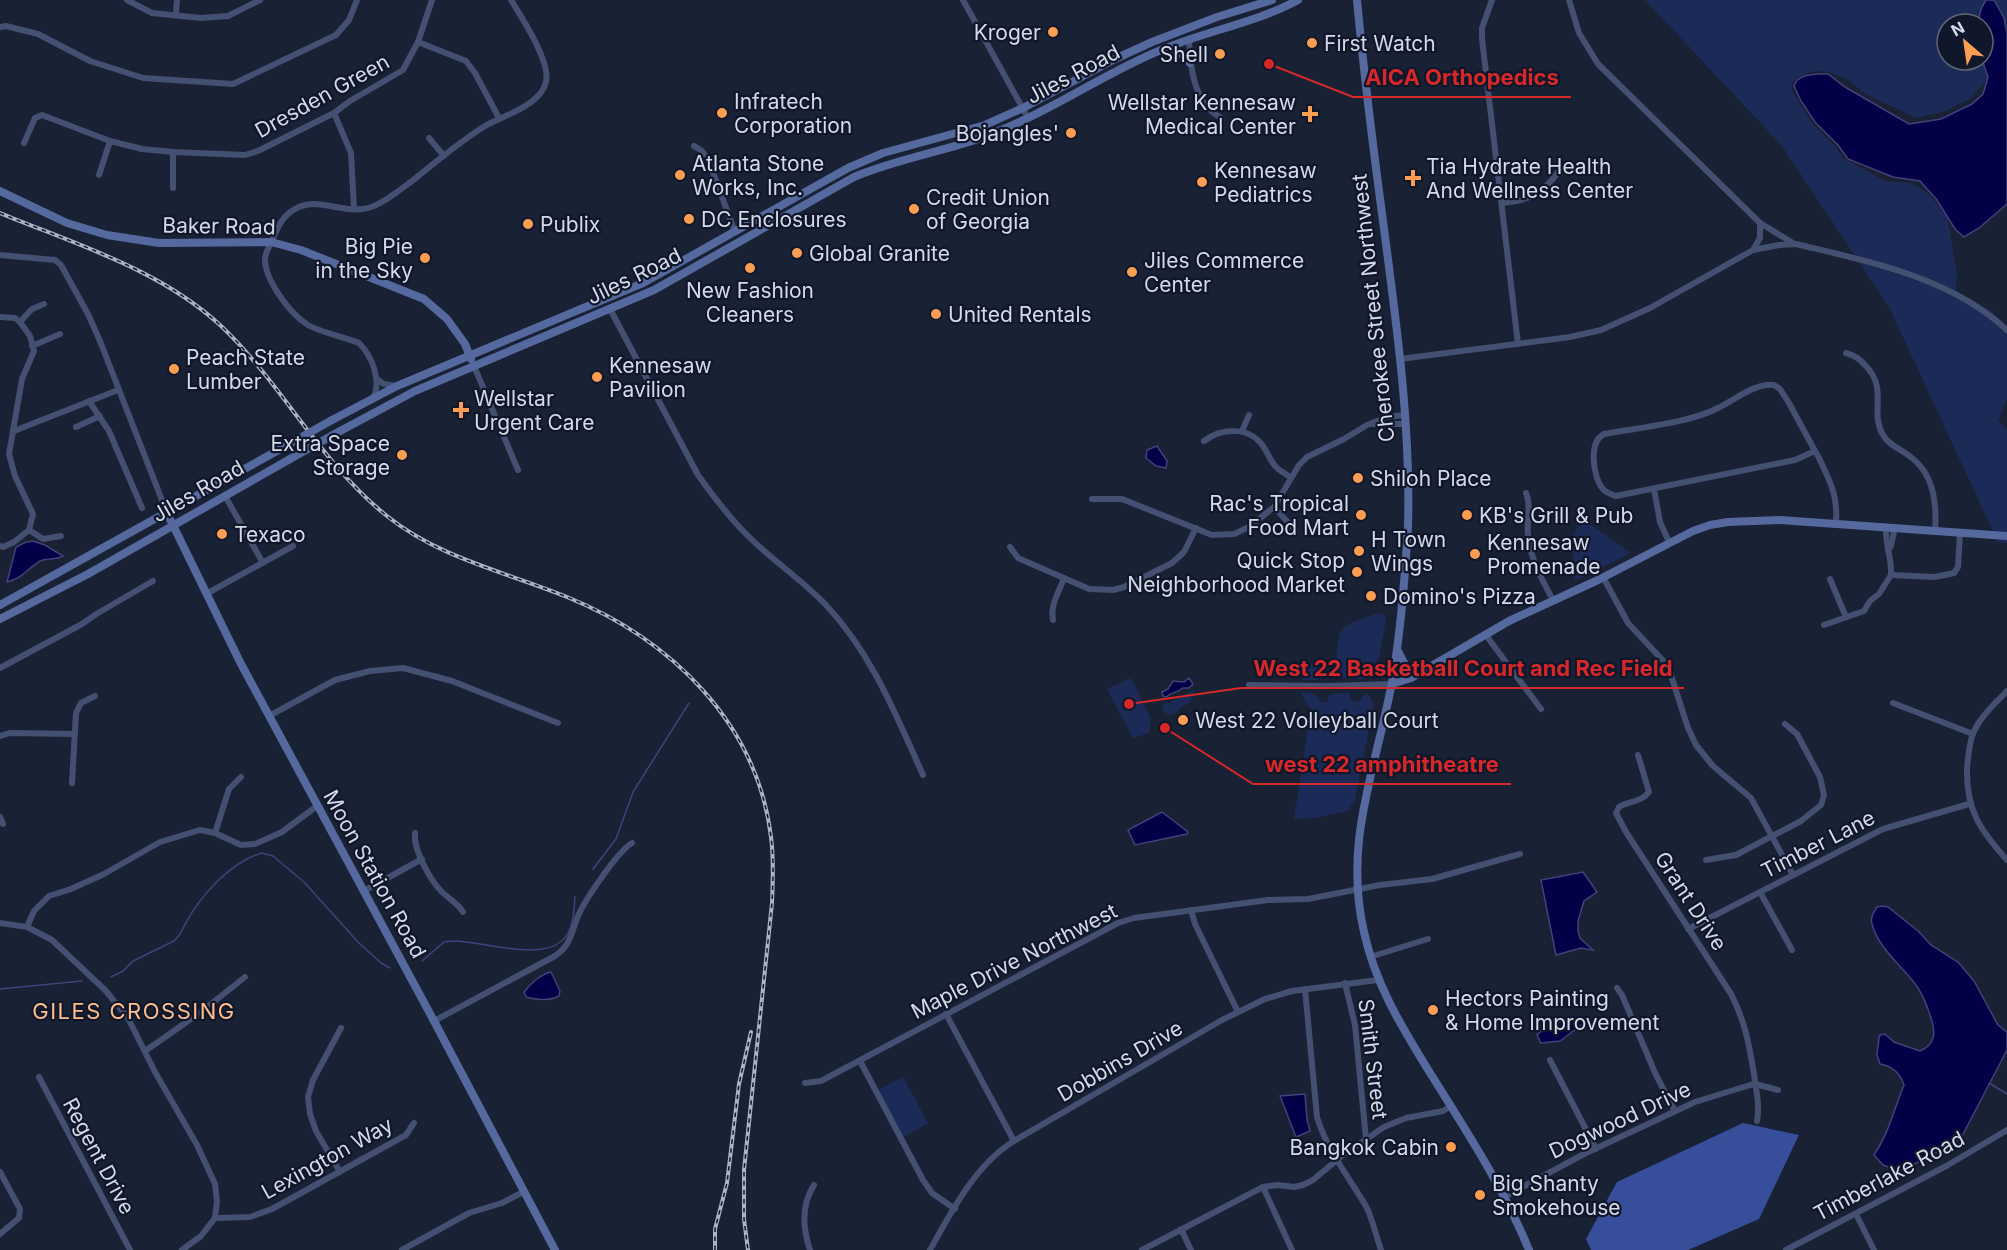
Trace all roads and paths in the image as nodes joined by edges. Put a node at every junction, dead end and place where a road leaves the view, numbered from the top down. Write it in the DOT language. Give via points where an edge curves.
graph roads {
  1 [pos="127,0"];
  2 [pos="177,0"];
  3 [pos="260,0"];
  4 [pos="357,0"];
  5 [pos="432,0"];
  6 [pos="511,0"];
  7 [pos="963,0"];
  8 [pos="1272,0"];
  9 [pos="1298,0"];
  10 [pos="1357,0"];
  11 [pos="1492,0"];
  12 [pos="1569,0"];
  13 [pos="176,14"];
  14 [pos="0,27"];
  15 [pos="1189,40"];
  16 [pos="418,42"];
  17 [pos="1162,49"];
  18 [pos="1190,63"];
  19 [pos="1023,108"];
  20 [pos="334,113"];
  21 [pos="1220,117"];
  22 [pos="499,118"];
  23 [pos="1028,118"];
  24 [pos="429,138"];
  25 [pos="110,141"];
  26 [pos="24,142"];
  27 [pos="694,146"];
  28 [pos="173,152"];
  29 [pos="444,156"];
  30 [pos="1558,171"];
  31 [pos="99,175"];
  32 [pos="173,188"];
  33 [pos="0,191"];
  34 [pos="1502,203"];
  35 [pos="354,209"];
  36 [pos="1760,223"];
  37 [pos="735,232"];
  38 [pos="271,242"];
  39 [pos="1796,244"];
  40 [pos="1753,250"];
  41 [pos="0,255"];
  42 [pos="44,304"];
  43 [pos="610,309"];
  44 [pos="0,317"];
  45 [pos="20,322"];
  46 [pos="2007,330"];
  47 [pos="60,334"];
  48 [pos="1518,344"];
  49 [pos="32,346"];
  50 [pos="1846,353"];
  51 [pos="470,356"];
  52 [pos="1400,358"];
  53 [pos="474,366"];
  54 [pos="377,379"];
  55 [pos="397,386"];
  56 [pos="118,390"];
  57 [pos="373,399"];
  58 [pos="89,401"];
  59 [pos="100,416"];
  60 [pos="1249,416"];
  61 [pos="1404,419"];
  62 [pos="76,427"];
  63 [pos="14,431"];
  64 [pos="1242,431"];
  65 [pos="1203,441"];
  66 [pos="1815,451"];
  67 [pos="518,470"];
  68 [pos="1291,478"];
  69 [pos="1654,489"];
  70 [pos="1526,493"];
  71 [pos="225,496"];
  72 [pos="1092,499"];
  73 [pos="1274,507"];
  74 [pos="142,508"];
  75 [pos="167,513"];
  76 [pos="1836,523"];
  77 [pos="173,525"];
  78 [pos="1891,527"];
  79 [pos="1196,528"];
  80 [pos="29,530"];
  81 [pos="1294,530"];
  82 [pos="1935,530"];
  83 [pos="1960,532"];
  84 [pos="61,536"];
  85 [pos="2007,536"];
  86 [pos="1669,542"];
  87 [pos="0,546"];
  88 [pos="293,546"];
  89 [pos="1011,547"];
  90 [pos="263,563"];
  91 [pos="1892,575"];
  92 [pos="1603,577"];
  93 [pos="1064,578"];
  94 [pos="1830,579"];
  95 [pos="153,581"];
  96 [pos="206,594"];
  97 [pos="1553,600"];
  98 [pos="0,605"];
  99 [pos="1846,617"];
  100 [pos="0,619"];
  101 [pos="1053,620"];
  102 [pos="1824,625"];
  103 [pos="1485,634"];
  104 [pos="1397,650"];
  105 [pos="0,668"];
  106 [pos="1423,671"];
  107 [pos="1392,684"];
  108 [pos="1249,685"];
  109 [pos="2007,691"];
  110 [pos="95,696"];
  111 [pos="1893,703"];
  112 [pos="1541,709"];
  113 [pos="269,716"];
  114 [pos="558,723"];
  115 [pos="1785,724"];
  116 [pos="74,734"];
  117 [pos="1973,734"];
  118 [pos="0,736"];
  119 [pos="1638,755"];
  120 [pos="923,775"];
  121 [pos="241,777"];
  122 [pos="72,783"];
  123 [pos="1970,804"];
  124 [pos="317,806"];
  125 [pos="415,833"];
  126 [pos="215,834"];
  127 [pos="1772,836"];
  128 [pos="632,843"];
  129 [pos="1520,854"];
  130 [pos="422,859"];
  131 [pos="1706,860"];
  132 [pos="2007,860"];
  133 [pos="1793,875"];
  134 [pos="1357,889"];
  135 [pos="364,891"];
  136 [pos="1760,892"];
  137 [pos="1191,910"];
  138 [pos="463,912"];
  139 [pos="0,923"];
  140 [pos="27,927"];
  141 [pos="1688,929"];
  142 [pos="1428,939"];
  143 [pos="1791,950"];
  144 [pos="1370,957"];
  145 [pos="245,977"];
  146 [pos="1378,980"];
  147 [pos="1345,983"];
  148 [pos="1617,988"];
  149 [pos="1305,989"];
  150 [pos="1238,1012"];
  151 [pos="946,1014"];
  152 [pos="434,1021"];
  153 [pos="341,1028"];
  154 [pos="145,1051"];
  155 [pos="1550,1060"];
  156 [pos="860,1061"];
  157 [pos="39,1077"];
  158 [pos="805,1083"];
  159 [pos="1755,1084"];
  160 [pos="1778,1090"];
  161 [pos="1451,1106"];
  162 [pos="1675,1111"];
  163 [pos="1757,1121"];
  164 [pos="414,1123"];
  165 [pos="2005,1131"];
  166 [pos="1366,1139"];
  167 [pos="2007,1139"];
  168 [pos="1014,1142"];
  169 [pos="1596,1149"];
  170 [pos="1336,1161"];
  171 [pos="0,1172"];
  172 [pos="340,1172"];
  173 [pos="814,1185"];
  174 [pos="1263,1187"];
  175 [pos="523,1192"];
  176 [pos="1504,1197"];
  177 [pos="955,1209"];
  178 [pos="1856,1214"];
  179 [pos="215,1218"];
  180 [pos="1181,1229"];
  181 [pos="0,1234"];
  182 [pos="413,1247"];
  183 [pos="130,1250"];
  184 [pos="182,1250"];
  185 [pos="402,1250"];
  186 [pos="555,1250"];
  187 [pos="810,1250"];
  188 [pos="930,1250"];
  189 [pos="1142,1250"];
  190 [pos="1191,1250"];
  191 [pos="1292,1250"];
  192 [pos="1382,1250"];
  193 [pos="1528,1250"];
  194 [pos="1786,1250"];
  195 [pos="1874,1250"];
  1 -- 13 [label="street" via="152,13"];
  2 -- 13 [label="street"];
  3 -- 13 [label="street" via="228,16 201,18"];
  4 -- 14 [label="street" via="349,20 336,35 234,84 143,78 90,61 38,34"];
  5 -- 16 [label="street, Dresden Green"];
  6 -- 22 [label="street" via="545,65 546,76 536,98"];
  7 -- 19 [label="street"];
  8 -- 19 [label="street, Jiles Road" via="1152,42"];
  9 -- 15 [label="street, Jiles Road"];
  10 -- 52 [label="street, Cherokee Street Northwest"];
  11 -- 34 [label="street" via="1482,39"];
  12 -- 36 [label="street" via="1579,33 1598,64"];
  15 -- 17 [label="street, Jiles Road"];
  15 -- 18 [label="street"];
  16 -- 20 [label="street, Dresden Green" via="403,70"];
  16 -- 22 [label="street" via="466,61"];
  17 -- 18 [label="street" via="1176,51"];
  17 -- 23 [label="street, Jiles Road"];
  18 -- 21 [label="street" via="1193,79 1209,110"];
  19 -- 23 [label="street"];
  19 -- 37 [label="street, Jiles Road" via="965,132 867,160"];
  20 -- 28 [label="street, Dresden Green" via="252,154"];
  20 -- 35 [label="street" via="351,153"];
  22 -- 29 [label="street"];
  23 -- 43 [label="street, Jiles Road" via="970,142 854,177 675,279"];
  24 -- 29 [label="street"];
  25 -- 26 [label="street, Dresden Green" via="42,115 35,117"];
  25 -- 28 [label="street, Dresden Green"];
  25 -- 31 [label="street"];
  27 -- 37 [label="street" via="708,159"];
  28 -- 32 [label="street"];
  29 -- 35 [label="street" via="387,199 368,208"];
  30 -- 34 [label="street" via="1540,192"];
  33 -- 38 [label="street, Baker Road" via="67,223 107,236 159,243"];
  34 -- 48 [label="street"];
  35 -- 38 [label="street" via="301,206 280,222"];
  36 -- 39 [label="street"];
  36 -- 40 [label="street" via="1760,238"];
  37 -- 51 [label="street, Jiles Road" via="644,283"];
  38 -- 51 [label="street, Baker Road" via="301,249 424,298 447,319"];
  38 -- 54 [label="street" via="266,266 280,295 309,326 359,343"];
  39 -- 40 [label="street"];
  39 -- 46 [label="street" via="1938,286 1978,306"];
  40 -- 48 [label="street" via="1610,326 1570,337"];
  41 -- 56 [label="street" via="55,260 61,265 88,314"];
  42 -- 45 [label="street" via="32,309"];
  43 -- 53 [label="street, Jiles Road"];
  43 -- 120 [label="street" via="715,498 748,536 826,605 860,646 887,694"];
  44 -- 45 [label="street"];
  45 -- 49 [label="street"];
  47 -- 49 [label="street"];
  48 -- 52 [label="street"];
  49 -- 63 [label="street"];
  50 -- 82 [label="street" via="1858,358 1876,380 1881,433 1921,466 1927,476 1936,501"];
  51 -- 53 [label="street, Baker Road"];
  51 -- 55 [label="street, Jiles Road"];
  52 -- 61 [label="street, Cherokee Street Northwest"];
  53 -- 67 [label="street"];
  53 -- 71 [label="street, Jiles Road, bridge" via="397,399"];
  54 -- 55 [label="street"];
  54 -- 57 [label="street" via="378,390"];
  55 -- 57 [label="street, Jiles Road"];
  56 -- 58 [label="street"];
  56 -- 75 [label="street"];
  57 -- 75 [label="street, Jiles Road, bridge"];
  58 -- 59 [label="street"];
  58 -- 63 [label="street"];
  59 -- 62 [label="street"];
  59 -- 74 [label="street"];
  60 -- 64 [label="street"];
  61 -- 68 [label="street" via="1367,425 1307,457"];
  61 -- 104 [label="street, Cherokee Street Northwest" via="1407,527"];
  63 -- 80 [label="street" via="10,461 33,514"];
  64 -- 65 [label="street" via="1218,433"];
  64 -- 68 [label="street" via="1260,442 1274,466"];
  66 -- 69 [label="street" via="1795,460"];
  66 -- 69 [label="street" via="1785,396 1774,385 1764,385 1709,412 1599,437 1594,450 1603,489 1616,496"];
  66 -- 76 [label="street" via="1836,495"];
  68 -- 73 [label="street"];
  69 -- 86 [label="street" via="1660,522"];
  70 -- 97 [label="street" via="1531,554"];
  71 -- 77 [label="street, Jiles Road"];
  71 -- 90 [label="street"];
  72 -- 79 [label="street" via="1122,499"];
  73 -- 79 [label="street" via="1234,534 1212,535"];
  73 -- 81 [label="street"];
  75 -- 77 [label="street, Moon Station Road"];
  75 -- 98 [label="street, Jiles Road"];
  76 -- 78 [label="street"];
  76 -- 86 [label="street" via="1736,521 1704,527"];
  77 -- 96 [label="street, Moon Station Road"];
  77 -- 100 [label="street, Jiles Road"];
  78 -- 82 [label="street"];
  78 -- 91 [label="street" via="1888,550"];
  79 -- 93 [label="street" via="1179,558 1124,587 1101,591"];
  80 -- 84 [label="street" via="43,539"];
  80 -- 87 [label="street" via="14,542"];
  82 -- 83 [label="street"];
  83 -- 85 [label="street"];
  83 -- 91 [label="street" via="1958,567 1954,573 1935,577"];
  86 -- 92 [label="street"];
  88 -- 90 [label="street"];
  89 -- 93 [label="street" via="1018,558"];
  90 -- 96 [label="street"];
  91 -- 99 [label="street" via="1864,611"];
  92 -- 97 [label="street"];
  92 -- 127 [label="street" via="1628,623 1668,666 1696,745 1713,766 1751,798"];
  93 -- 101 [label="street"];
  94 -- 99 [label="street"];
  95 -- 105 [label="street"];
  96 -- 113 [label="street, Moon Station Road"];
  97 -- 103 [label="street"];
  99 -- 102 [label="street"];
  103 -- 106 [label="street"];
  103 -- 112 [label="street"];
  104 -- 106 [label="street" via="1406,667"];
  104 -- 107 [label="street, Cherokee Street Northwest"];
  106 -- 107 [label="street"];
  107 -- 108 [label="street"];
  107 -- 134 [label="street, Cherokee Street Northwest" via="1364,800 1356,855"];
  109 -- 117 [label="street"];
  110 -- 116 [label="street" via="77,707"];
  111 -- 117 [label="street"];
  113 -- 114 [label="street" via="335,680 403,668 452,681"];
  113 -- 124 [label="street, Moon Station Road"];
  115 -- 127 [label="street" via="1797,734 1820,777 1824,795 1813,813"];
  116 -- 118 [label="street"];
  116 -- 122 [label="street"];
  117 -- 123 [label="street" via="1968,758"];
  119 -- 141 [label="street, Grant Drive" via="1649,792 1640,800 1619,807 1616,813 1624,834"];
  121 -- 126 [label="street" via="229,789"];
  123 -- 132 [label="street" via="1991,842"];
  123 -- 133 [label="street, Timber Lane" via="1883,829"];
  124 -- 126 [label="street" via="263,842 241,845"];
  124 -- 135 [label="street, Moon Station Road"];
  125 -- 130 [label="street" via="414,841"];
  126 -- 140 [label="street" via="200,830 171,838 104,874 48,896 34,911"];
  127 -- 131 [label="street" via="1736,855"];
  127 -- 133 [label="street"];
  128 -- 152 [label="street" via="620,853 585,904 564,950"];
  129 -- 134 [label="street, Maple Drive Northwest" via="1432,879"];
  130 -- 135 [label="street"];
  130 -- 138 [label="street" via="439,889"];
  133 -- 136 [label="street, Timber Lane"];
  134 -- 137 [label="street, Maple Drive Northwest" via="1308,899"];
  134 -- 144 [label="street, Cherokee Street Northwest"];
  135 -- 152 [label="street, Moon Station Road"];
  136 -- 141 [label="street, Timber Lane"];
  136 -- 143 [label="street"];
  137 -- 150 [label="street"];
  137 -- 151 [label="street, Maple Drive Northwest" via="1118,922"];
  139 -- 140 [label="street"];
  140 -- 154 [label="street" via="52,940 105,990 128,1018"];
  141 -- 159 [label="street, Grant Drive" via="1742,1016"];
  142 -- 144 [label="street"];
  144 -- 146 [label="street, Cherokee Street Northwest"];
  145 -- 154 [label="street"];
  146 -- 147 [label="street, Dobbins Drive"];
  146 -- 161 [label="street, Cherokee Street Northwest"];
  147 -- 149 [label="street, Dobbins Drive"];
  147 -- 166 [label="street, Smith Street" via="1355,1025"];
  148 -- 162 [label="street"];
  149 -- 150 [label="street, Dobbins Drive"];
  149 -- 170 [label="street" via="1317,1117"];
  150 -- 168 [label="street, Dobbins Drive"];
  151 -- 156 [label="street, Maple Drive Northwest"];
  151 -- 168 [label="street"];
  152 -- 175 [label="street, Moon Station Road"];
  153 -- 172 [label="street" via="308,1097 316,1131"];
  154 -- 179 [label="street" via="215,1184"];
  155 -- 169 [label="street"];
  156 -- 158 [label="street, Maple Drive Northwest" via="821,1082"];
  156 -- 177 [label="street" via="923,1180 932,1193"];
  157 -- 183 [label="street, Regent Drive"];
  159 -- 160 [label="street, Dogwood Drive"];
  159 -- 162 [label="street, Dogwood Drive"];
  159 -- 163 [label="street" via="1759,1098"];
  161 -- 166 [label="street" via="1393,1122"];
  161 -- 176 [label="street, Cherokee Street Northwest"];
  162 -- 169 [label="street, Dogwood Drive"];
  164 -- 172 [label="street, Lexington Way" via="406,1135"];
  165 -- 167 [label="street"];
  165 -- 178 [label="street, Timberlake Road"];
  166 -- 170 [label="street"];
  168 -- 177 [label="street, Dobbins Drive" via="982,1167"];
  169 -- 176 [label="street, Dogwood Drive"];
  170 -- 174 [label="street" via="1303,1185"];
  170 -- 192 [label="street" via="1367,1209"];
  171 -- 181 [label="street" via="20,1215"];
  172 -- 179 [label="street, Lexington Way" via="260,1214"];
  173 -- 187 [label="street" via="805,1210"];
  174 -- 180 [label="street"];
  174 -- 191 [label="street"];
  175 -- 182 [label="street" via="469,1213"];
  175 -- 186 [label="street, Moon Station Road"];
  176 -- 193 [label="street, Cherokee Street Northwest"];
  177 -- 188 [label="street, Dobbins Drive"];
  178 -- 194 [label="street, Timberlake Road"];
  178 -- 195 [label="street"];
  179 -- 184 [label="street" via="201,1236"];
  180 -- 189 [label="street"];
  180 -- 190 [label="street"];
  182 -- 185 [label="street"];
}
